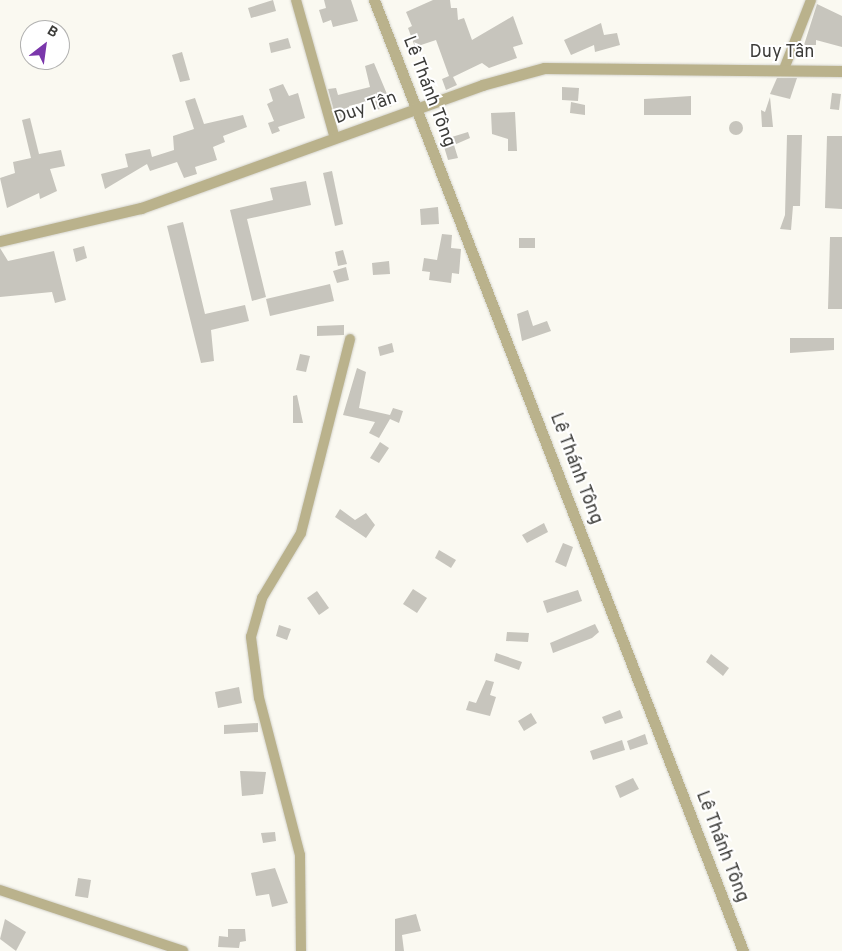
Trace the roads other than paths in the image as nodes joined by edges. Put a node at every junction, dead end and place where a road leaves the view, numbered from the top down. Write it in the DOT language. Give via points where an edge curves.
graph roads {
  1 [pos="296,0"];
  2 [pos="374,0"];
  3 [pos="811,0"];
  4 [pos="784,69"];
  5 [pos="842,71"];
  6 [pos="416,109"];
  7 [pos="335,139"];
  8 [pos="0,241"];
  9 [pos="350,340"];
  10 [pos="0,890"];
  11 [pos="183,951"];
  12 [pos="302,951"];
  13 [pos="743,951"];
  1 -- 7 [label="street"];
  2 -- 6 [label="street, Lê Thánh Tông"];
  3 -- 4 [label="street"];
  4 -- 5 [label="street, Duy Tân"];
  4 -- 6 [label="street, Duy Tân" via="695,73 544,68"];
  6 -- 7 [label="street, Duy Tân"];
  6 -- 13 [label="street, Lê Thánh Tông"];
  7 -- 8 [label="street, Duy Tân" via="141,208"];
  9 -- 12 [label="street" via="301,533 262,598 250,637 259,698 300,855"];
  10 -- 11 [label="street"];
}
